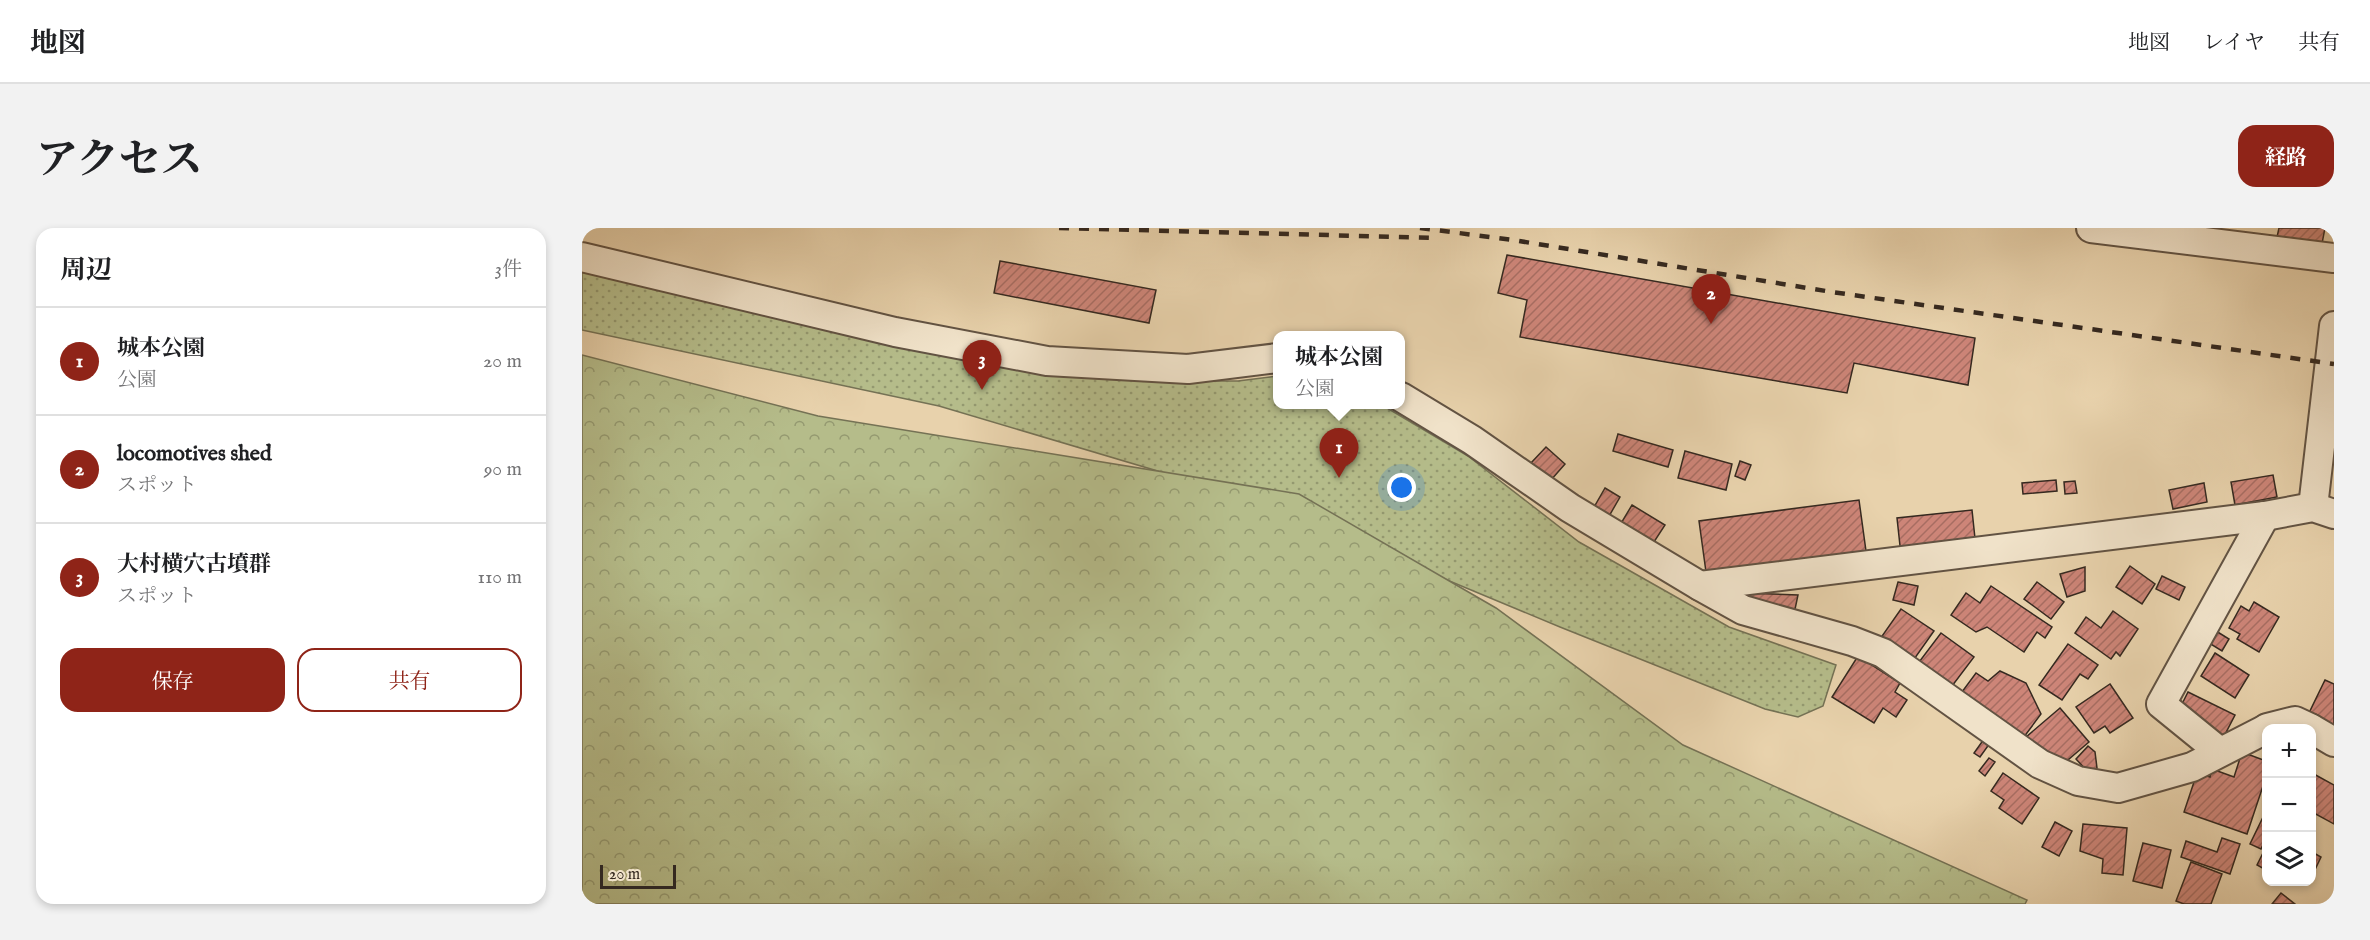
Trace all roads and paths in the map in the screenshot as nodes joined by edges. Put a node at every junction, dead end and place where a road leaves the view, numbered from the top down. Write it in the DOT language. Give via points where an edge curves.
graph roads {
  1 [pos="2091,228"];
  2 [pos="582,257"];
  3 [pos="2334,258"];
  4 [pos="2334,326"];
  5 [pos="1273,359"];
  6 [pos="1405,399"];
  7 [pos="2323,511"];
  8 [pos="2265,516"];
  9 [pos="1700,586"];
  10 [pos="2283,724"];
  11 [pos="2302,724"];
  12 [pos="2262,731"];
  13 [pos="2316,732"];
  14 [pos="2334,741"];
  15 [pos="2220,752"];
  1 -- 3 [label="street"];
  2 -- 5 [label="street" via="895,332 1047,361 1188,369"];
  4 -- 7 [label="street"];
  6 -- 9 [label="street"];
  7 -- 8 [label="street"];
  8 -- 9 [label="street"];
  8 -- 15 [label="street" via="2161,704"];
  9 -- 15 [label="street" via="1743,610 1883,653 2040,764 2078,781 2118,788 2192,767"];
  10 -- 11 [label="street" via="2295,720"];
  12 -- 15 [label="street"];
  13 -- 14 [label="street"];
}
